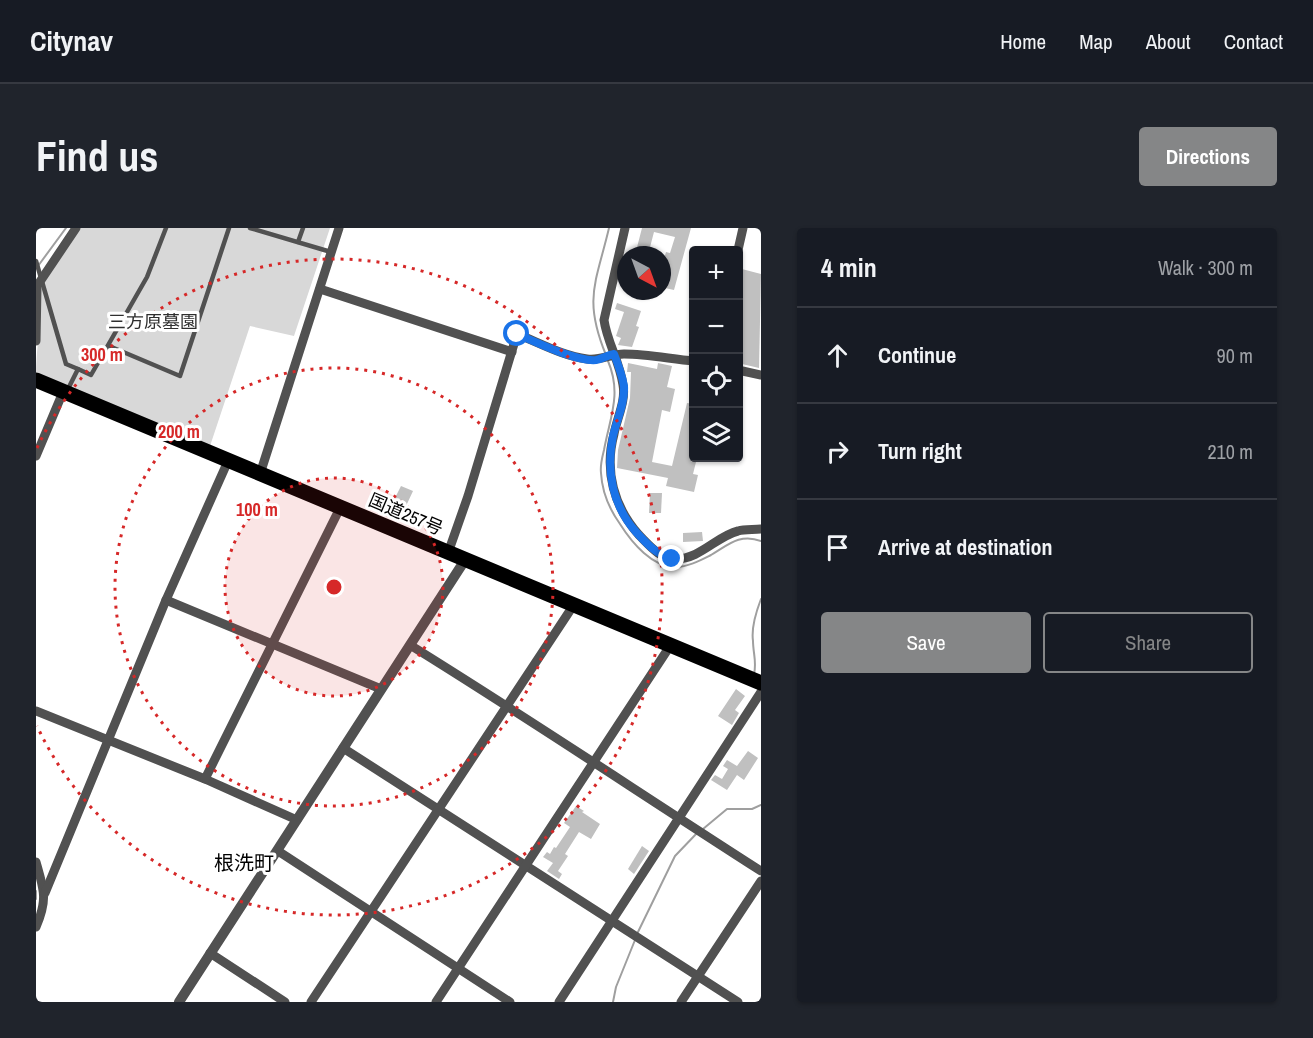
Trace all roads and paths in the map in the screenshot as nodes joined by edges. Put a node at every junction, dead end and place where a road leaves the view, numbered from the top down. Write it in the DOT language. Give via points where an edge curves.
graph roads {
  1 [pos="76,228"];
  2 [pos="166,228"];
  3 [pos="229,228"];
  4 [pos="250,228"];
  5 [pos="303,228"];
  6 [pos="339,228"];
  7 [pos="625,228"];
  8 [pos="743,228"];
  9 [pos="298,242"];
  10 [pos="739,246"];
  11 [pos="332,252"];
  12 [pos="36,261"];
  13 [pos="320,289"];
  14 [pos="36,341"];
  15 [pos="109,346"];
  16 [pos="512,352"];
  17 [pos="612,355"];
  18 [pos="689,361"];
  19 [pos="78,369"];
  20 [pos="743,371"];
  21 [pos="761,375"];
  22 [pos="36,381"];
  23 [pos="65,393"];
  24 [pos="36,456"];
  25 [pos="228,461"];
  26 [pos="260,474"];
  27 [pos="340,508"];
  28 [pos="761,529"];
  29 [pos="448,553"];
  30 [pos="465,560"];
  31 [pos="166,600"];
  32 [pos="573,606"];
  33 [pos="272,644"];
  34 [pos="410,645"];
  35 [pos="670,646"];
  36 [pos="758,686"];
  37 [pos="381,689"];
  38 [pos="507,705"];
  39 [pos="36,711"];
  40 [pos="109,741"];
  41 [pos="343,748"];
  42 [pos="592,763"];
  43 [pos="205,779"];
  44 [pos="438,810"];
  45 [pos="679,818"];
  46 [pos="297,820"];
  47 [pos="278,852"];
  48 [pos="36,862"];
  49 [pos="525,865"];
  50 [pos="761,871"];
  51 [pos="761,881"];
  52 [pos="45,893"];
  53 [pos="370,912"];
  54 [pos="612,922"];
  55 [pos="36,927"];
  56 [pos="210,953"];
  57 [pos="459,968"];
  58 [pos="698,975"];
  59 [pos="179,1002"];
  60 [pos="285,1002"];
  61 [pos="311,1002"];
  62 [pos="436,1002"];
  63 [pos="510,1002"];
  64 [pos="559,1002"];
  65 [pos="681,1002"];
  66 [pos="738,1002"];
  1 -- 14 [label="street" via="37,286"];
  2 -- 15 [label="lane" via="147,277"];
  3 -- 15 [label="lane" via="180,376"];
  4 -- 9 [label="lane"];
  5 -- 9 [label="lane"];
  6 -- 11 [label="street"];
  7 -- 17 [label="street" via="604,320"];
  8 -- 10 [label="street"];
  9 -- 11 [label="lane"];
  11 -- 13 [label="street"];
  12 -- 19 [label="lane" via="66,364"];
  13 -- 16 [label="street"];
  13 -- 26 [label="street"];
  15 -- 19 [label="lane" via="91,375"];
  16 -- 17 [label="street" via="517,334 575,356 598,360"];
  16 -- 29 [label="street"];
  17 -- 18 [label="street"];
  17 -- 28 [label="street" via="624,385 609,466 615,500 630,525 662,556 680,560 737,531"];
  19 -- 23 [label="lane"];
  20 -- 21 [label="street"];
  22 -- 23 [label="highway, 国道257号"];
  23 -- 24 [label="street"];
  23 -- 25 [label="highway, 国道257号"];
  25 -- 26 [label="highway, 国道257号"];
  25 -- 31 [label="street"];
  26 -- 27 [label="highway, 国道257号"];
  27 -- 29 [label="highway, 国道257号"];
  27 -- 33 [label="street"];
  29 -- 30 [label="highway, 国道257号"];
  30 -- 32 [label="highway, 国道257号"];
  30 -- 34 [label="street"];
  31 -- 33 [label="street"];
  31 -- 40 [label="street"];
  32 -- 35 [label="highway, 国道257号"];
  32 -- 38 [label="street"];
  33 -- 37 [label="street"];
  33 -- 43 [label="street"];
  34 -- 37 [label="street"];
  34 -- 38 [label="street"];
  35 -- 36 [label="highway, 国道257号"];
  35 -- 42 [label="street"];
  36 -- 45 [label="street" via="752,707"];
  37 -- 41 [label="street"];
  38 -- 42 [label="street"];
  38 -- 44 [label="street"];
  39 -- 40 [label="street"];
  40 -- 43 [label="street"];
  40 -- 52 [label="street"];
  41 -- 44 [label="street"];
  41 -- 46 [label="street"];
  42 -- 45 [label="street"];
  42 -- 49 [label="street"];
  43 -- 46 [label="street"];
  44 -- 49 [label="street"];
  44 -- 53 [label="street"];
  45 -- 50 [label="street"];
  45 -- 54 [label="street"];
  46 -- 47 [label="street"];
  47 -- 53 [label="street"];
  47 -- 56 [label="street"];
  48 -- 52 [label="street"];
  49 -- 54 [label="street"];
  49 -- 57 [label="street"];
  51 -- 58 [label="street"];
  52 -- 55 [label="street"];
  53 -- 57 [label="street"];
  53 -- 61 [label="street"];
  54 -- 58 [label="street"];
  54 -- 64 [label="street"];
  56 -- 59 [label="street"];
  56 -- 60 [label="street"];
  57 -- 62 [label="street"];
  57 -- 63 [label="street"];
  58 -- 65 [label="street"];
  58 -- 66 [label="street"];
}
